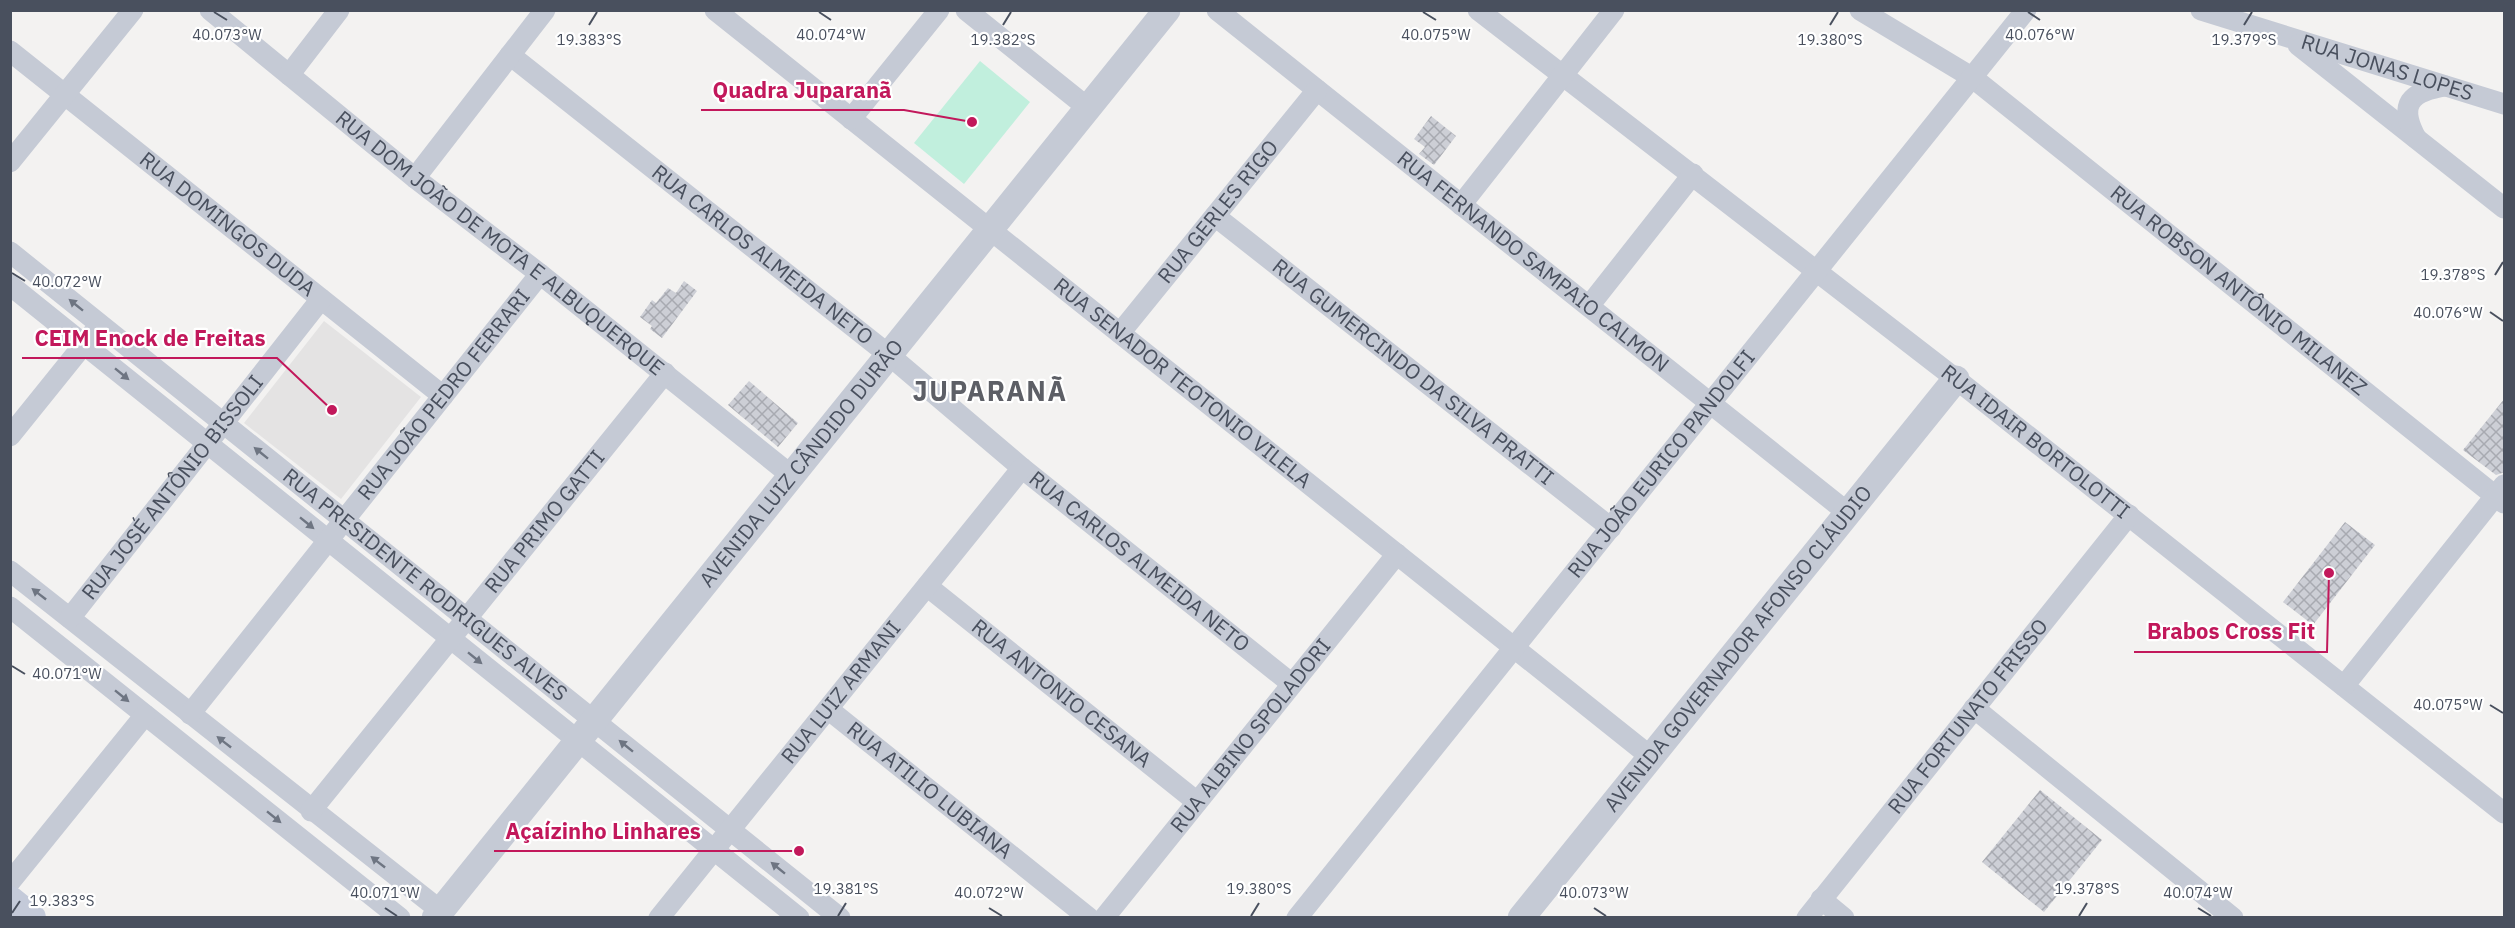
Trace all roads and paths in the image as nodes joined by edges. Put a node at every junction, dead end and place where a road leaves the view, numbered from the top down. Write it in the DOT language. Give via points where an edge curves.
graph roads {
  1 [pos="133,10"];
  2 [pos="210,10"];
  3 [pos="339,10"];
  4 [pos="545,10"];
  5 [pos="939,10"];
  6 [pos="966,10"];
  7 [pos="1167,10"];
  8 [pos="1217,10"];
  9 [pos="1478,10"];
  10 [pos="1614,10"];
  11 [pos="1860,10"];
  12 [pos="2026,10"];
  13 [pos="2201,10"];
  14 [pos="726,14"];
  15 [pos="2288,37"];
  16 [pos="10,51"];
  17 [pos="510,55"];
  18 [pos="288,75"];
  19 [pos="1564,75"];
  20 [pos="1973,78"];
  21 [pos="2446,86"];
  22 [pos="1317,90"];
  23 [pos="63,95"];
  24 [pos="2505,104"];
  25 [pos="1088,108"];
  26 [pos="851,119"];
  27 [pos="2416,138"];
  28 [pos="10,162"];
  29 [pos="1693,174"];
  30 [pos="415,178"];
  31 [pos="1461,205"];
  32 [pos="2505,208"];
  33 [pos="1215,216"];
  34 [pos="990,230"];
  35 [pos="10,252"];
  36 [pos="1818,271"];
  37 [pos="540,274"];
  38 [pos="10,285"];
  39 [pos="321,299"];
  40 [pos="1588,306"];
  41 [pos="100,324"];
  42 [pos="1120,333"];
  43 [pos="84,344"];
  44 [pos="889,355"];
  45 [pos="665,373"];
  46 [pos="1956,379"];
  47 [pos="443,396"];
  48 [pos="1711,404"];
  49 [pos="223,423"];
  50 [pos="10,436"];
  51 [pos="207,443"];
  52 [pos="1022,468"];
  53 [pos="792,476"];
  54 [pos="2502,495"];
  55 [pos="1848,513"];
  56 [pos="2128,515"];
  57 [pos="344,520"];
  58 [pos="1611,528"];
  59 [pos="328,540"];
  60 [pos="1396,554"];
  61 [pos="10,572"];
  62 [pos="927,586"];
  63 [pos="10,607"];
  64 [pos="69,618"];
  65 [pos="467,618"];
  66 [pos="451,638"];
  67 [pos="1514,648"];
  68 [pos="1292,684"];
  69 [pos="2344,686"];
  70 [pos="1974,708"];
  71 [pos="828,709"];
  72 [pos="190,714"];
  73 [pos="145,715"];
  74 [pos="586,731"];
  75 [pos="1651,757"];
  76 [pos="1197,802"];
  77 [pos="311,811"];
  78 [pos="2505,813"];
  79 [pos="731,830"];
  80 [pos="714,849"];
  81 [pos="10,882"];
  82 [pos="1821,899"];
  83 [pos="10,901"];
  84 [pos="438,914"];
  85 [pos="31,918"];
  86 [pos="400,918"];
  87 [pos="659,918"];
  88 [pos="799,918"];
  89 [pos="840,918"];
  90 [pos="1089,918"];
  91 [pos="1104,918"];
  92 [pos="1297,918"];
  93 [pos="1521,918"];
  94 [pos="1807,918"];
  95 [pos="1844,918"];
  96 [pos="2233,918"];
  1 -- 23 [label="street"];
  2 -- 18 [label="street, RUA DOM JOÃO DE MOTA E ALBUQUERQUE"];
  3 -- 18 [label="street"];
  4 -- 17 [label="street"];
  5 -- 26 [label="street"];
  6 -- 25 [label="street"];
  7 -- 25 [label="street, AVENIDA LUIZ CÂNDIDO DURÃO"];
  8 -- 22 [label="street, RUA FERNANDO SAMPAIO CALMON"];
  9 -- 19 [label="street, RUA IDAIR BORTOLOTTI"];
  10 -- 19 [label="street"];
  11 -- 20 [label="street, RUA ROBSON ANTÔNIO MILANEZ"];
  12 -- 20 [label="street, RUA JOÃO EURICO PANDOLFI"];
  13 -- 15 [label="street, RUA JONAS LOPES"];
  14 -- 26 [label="street, RUA SENADOR TEOTONIO VILELA"];
  15 -- 21 [label="street, RUA JONAS LOPES"];
  15 -- 27 [label="street"];
  16 -- 23 [label="street, RUA DOMINGOS DUDA"];
  17 -- 30 [label="street"];
  17 -- 44 [label="street, RUA CARLOS ALMEIDA NETO"];
  18 -- 30 [label="street, RUA DOM JOÃO DE MOTA E ALBUQUERQUE"];
  19 -- 29 [label="street, RUA IDAIR BORTOLOTTI"];
  19 -- 31 [label="street"];
  20 -- 36 [label="street, RUA JOÃO EURICO PANDOLFI"];
  20 -- 54 [label="street, RUA ROBSON ANTÔNIO MILANEZ"];
  21 -- 24 [label="street, RUA JONAS LOPES"];
  21 -- 27 [label="street" via="2410,100 2406,111"];
  22 -- 31 [label="street, RUA FERNANDO SAMPAIO CALMON"];
  22 -- 33 [label="street, RUA GERLES RIGO"];
  23 -- 28 [label="street"];
  23 -- 39 [label="street, RUA DOMINGOS DUDA"];
  25 -- 34 [label="street, AVENIDA LUIZ CÂNDIDO DURÃO"];
  26 -- 34 [label="street, RUA SENADOR TEOTONIO VILELA"];
  27 -- 32 [label="street"];
  29 -- 36 [label="street, RUA IDAIR BORTOLOTTI"];
  29 -- 40 [label="street"];
  30 -- 37 [label="street, RUA DOM JOÃO DE MOTA E ALBUQUERQUE"];
  31 -- 40 [label="street, RUA FERNANDO SAMPAIO CALMON"];
  33 -- 42 [label="street, RUA GERLES RIGO"];
  33 -- 58 [label="street, RUA GUMERCINDO DA SILVA PRATTI"];
  34 -- 42 [label="street, RUA SENADOR TEOTONIO VILELA"];
  34 -- 44 [label="street, AVENIDA LUIZ CÂNDIDO DURÃO"];
  41 -- 35 [label="street, RUA PRESIDENTE RODRIGUES ALVES, one-way"];
  36 -- 46 [label="street, RUA IDAIR BORTOLOTTI"];
  36 -- 48 [label="street, RUA JOÃO EURICO PANDOLFI"];
  37 -- 45 [label="street, RUA DOM JOÃO DE MOTA E ALBUQUERQUE"];
  37 -- 47 [label="street, RUA JOÃO PEDRO FERRARI"];
  38 -- 43 [label="street, RUA PRESIDENTE RODRIGUES ALVES"];
  39 -- 47 [label="street, RUA DOMINGOS DUDA"];
  39 -- 49 [label="street, RUA JOSÉ ANTÔNIO BISSOLI"];
  40 -- 48 [label="street, RUA FERNANDO SAMPAIO CALMON"];
  41 -- 43 [label="street"];
  41 -- 49 [label="street, RUA PRESIDENTE RODRIGUES ALVES"];
  42 -- 60 [label="street, RUA SENADOR TEOTONIO VILELA"];
  43 -- 50 [label="street"];
  43 -- 51 [label="street, RUA PRESIDENTE RODRIGUES ALVES, one-way"];
  44 -- 52 [label="street, RUA CARLOS ALMEIDA NETO"];
  44 -- 53 [label="street, AVENIDA LUIZ CÂNDIDO DURÃO"];
  45 -- 53 [label="street, RUA DOM JOÃO DE MOTA E ALBUQUERQUE"];
  45 -- 65 [label="street, RUA PRIMO GATTI"];
  46 -- 55 [label="street, AVENIDA GOVERNADOR AFONSO CLÁUDIO"];
  46 -- 56 [label="street, RUA IDAIR BORTOLOTTI"];
  47 -- 57 [label="street, RUA JOÃO PEDRO FERRARI"];
  48 -- 55 [label="street, RUA FERNANDO SAMPAIO CALMON"];
  48 -- 58 [label="street, RUA JOÃO EURICO PANDOLFI"];
  49 -- 51 [label="street, RUA JOSÉ ANTÔNIO BISSOLI"];
  57 -- 49 [label="street, RUA PRESIDENTE RODRIGUES ALVES, one-way"];
  51 -- 59 [label="street, RUA PRESIDENTE RODRIGUES ALVES, one-way"];
  51 -- 64 [label="street, RUA JOSÉ ANTÔNIO BISSOLI"];
  52 -- 62 [label="street, RUA LUIZ ARMANI"];
  52 -- 68 [label="street, RUA CARLOS ALMEIDA NETO"];
  53 -- 74 [label="street, AVENIDA LUIZ CÂNDIDO DURÃO"];
  54 -- 69 [label="street"];
  55 -- 75 [label="street, AVENIDA GOVERNADOR AFONSO CLÁUDIO"];
  56 -- 69 [label="street, RUA IDAIR BORTOLOTTI"];
  56 -- 70 [label="street, RUA FORTUNATO FRISSO"];
  57 -- 59 [label="street, RUA JOÃO PEDRO FERRARI"];
  57 -- 65 [label="street, RUA PRESIDENTE RODRIGUES ALVES"];
  58 -- 67 [label="street, RUA JOÃO EURICO PANDOLFI"];
  59 -- 66 [label="street, RUA PRESIDENTE RODRIGUES ALVES"];
  59 -- 72 [label="street, RUA JOÃO PEDRO FERRARI"];
  60 -- 67 [label="street, RUA SENADOR TEOTONIO VILELA"];
  60 -- 68 [label="street, RUA ALBINO SPOLADORI"];
  64 -- 61 [label="street, one-way"];
  62 -- 71 [label="street, RUA LUIZ ARMANI"];
  62 -- 76 [label="street, RUA ANTONIO CESANA"];
  63 -- 73 [label="street, one-way"];
  64 -- 72 [label="street"];
  65 -- 66 [label="street, RUA PRIMO GATTI"];
  65 -- 74 [label="street, RUA PRESIDENTE RODRIGUES ALVES"];
  66 -- 74 [label="street, RUA PRESIDENTE RODRIGUES ALVES, one-way"];
  66 -- 77 [label="street, RUA PRIMO GATTI"];
  67 -- 75 [label="street, RUA SENADOR TEOTONIO VILELA"];
  67 -- 92 [label="street, RUA JOÃO EURICO PANDOLFI"];
  68 -- 76 [label="street, RUA ALBINO SPOLADORI"];
  69 -- 78 [label="street, RUA IDAIR BORTOLOTTI"];
  70 -- 82 [label="street, RUA FORTUNATO FRISSO"];
  70 -- 96 [label="street"];
  71 -- 79 [label="street, RUA LUIZ ARMANI"];
  71 -- 90 [label="street, RUA ATILIO LUBIANA"];
  77 -- 72 [label="street, one-way"];
  73 -- 81 [label="street"];
  73 -- 86 [label="street, one-way"];
  79 -- 74 [label="street, RUA PRESIDENTE RODRIGUES ALVES, one-way"];
  74 -- 80 [label="street, RUA PRESIDENTE RODRIGUES ALVES"];
  74 -- 84 [label="street, AVENIDA LUIZ CÂNDIDO DURÃO"];
  75 -- 93 [label="street, AVENIDA GOVERNADOR AFONSO CLÁUDIO"];
  76 -- 91 [label="street, RUA ALBINO SPOLADORI"];
  84 -- 77 [label="street, one-way"];
  79 -- 80 [label="street, RUA LUIZ ARMANI"];
  89 -- 79 [label="street, RUA PRESIDENTE RODRIGUES ALVES, one-way"];
  80 -- 87 [label="street, RUA LUIZ ARMANI"];
  80 -- 88 [label="street, RUA PRESIDENTE RODRIGUES ALVES"];
  82 -- 94 [label="street, RUA FORTUNATO FRISSO"];
  82 -- 95 [label="street"];
  83 -- 85 [label="main road"];
}
